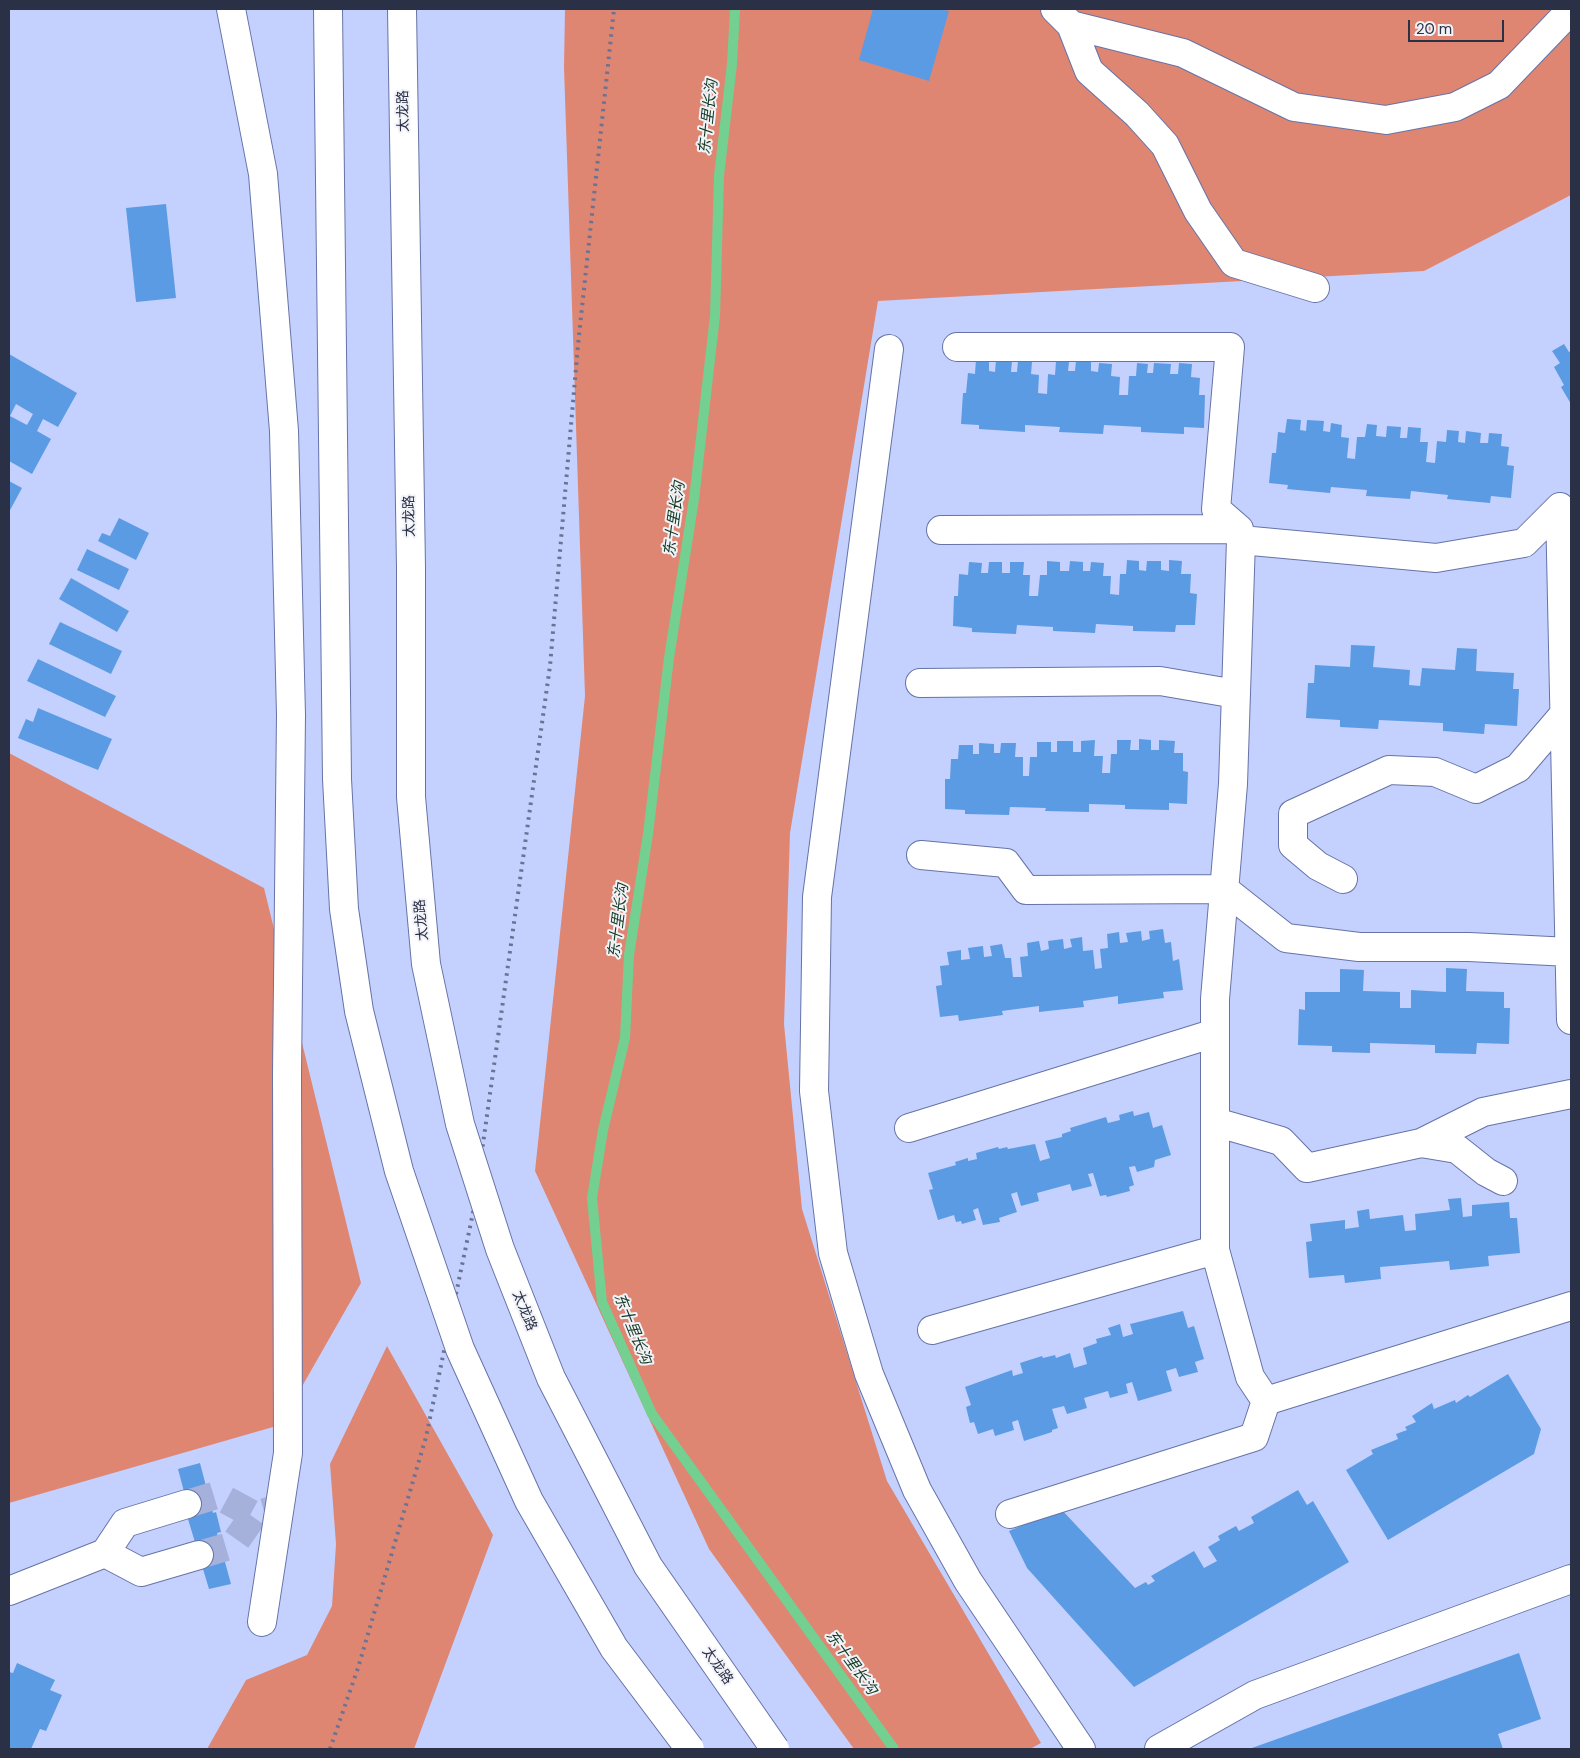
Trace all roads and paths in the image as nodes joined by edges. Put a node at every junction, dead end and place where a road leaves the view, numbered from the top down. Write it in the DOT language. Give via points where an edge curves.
graph roads {
  1 [pos="231,9"];
  2 [pos="328,9"];
  3 [pos="402,9"];
  4 [pos="1571,10"];
  5 [pos="1063,17"];
  6 [pos="1315,288"];
  7 [pos="957,347"];
  8 [pos="889,349"];
  9 [pos="1566,508"];
  10 [pos="940,530"];
  11 [pos="920,683"];
  12 [pos="1236,694"];
  13 [pos="1568,711"];
  14 [pos="922,855"];
  15 [pos="1570,869"];
  16 [pos="1343,879"];
  17 [pos="1224,889"];
  18 [pos="1570,952"];
  19 [pos="1571,1020"];
  20 [pos="1215,1033"];
  21 [pos="1571,1094"];
  22 [pos="1215,1122"];
  23 [pos="909,1128"];
  24 [pos="1421,1143"];
  25 [pos="1503,1181"];
  26 [pos="1215,1250"];
  27 [pos="1571,1306"];
  28 [pos="932,1330"];
  29 [pos="1266,1401"];
  30 [pos="187,1504"];
  31 [pos="1010,1514"];
  32 [pos="105,1553"];
  33 [pos="199,1555"];
  34 [pos="1571,1579"];
  35 [pos="9,1591"];
  36 [pos="262,1622"];
  37 [pos="690,1749"];
  38 [pos="775,1749"];
  39 [pos="1081,1749"];
  40 [pos="1159,1749"];
  1 -- 36 [label="street" via="263,174 284,431 291,715 287,1073 288,1453"];
  2 -- 37 [label="street, bridge" via="337,779 344,909 359,1011 399,1171 468,1367 529,1501 614,1648"];
  3 -- 38 [label="street, 太龙路, bridge" via="411,568 411,798 426,964 460,1124 500,1249 551,1378 648,1566"];
  4 -- 5 [label="street" via="1499,85 1455,107 1386,120 1294,107 1183,53"];
  5 -- 6 [label="street" via="1089,71 1137,114 1165,146 1198,211 1234,263"];
  7 -- 10 [label="street" via="1230,347 1216,509 1239,529"];
  8 -- 39 [label="street" via="817,897 814,1091 833,1254 869,1374 917,1490 968,1581"];
  9 -- 12 [label="street" via="1524,544 1436,558 1241,540"];
  9 -- 13 [label="street"];
  11 -- 12 [label="street" via="1160,681"];
  12 -- 17 [label="street" via="1233,784"];
  13 -- 15 [label="street"];
  13 -- 16 [label="street" via="1518,768 1476,789 1435,772 1389,770 1293,814 1293,845 1318,866"];
  14 -- 17 [label="street" via="1006,863 1026,890"];
  15 -- 18 [label="street"];
  17 -- 18 [label="street" via="1286,938 1360,947 1469,947"];
  17 -- 20 [label="street"];
  18 -- 19 [label="street"];
  20 -- 22 [label="street"];
  20 -- 23 [label="street"];
  21 -- 24 [label="street" via="1483,1112"];
  22 -- 24 [label="street" via="1281,1141 1307,1168"];
  22 -- 26 [label="street"];
  24 -- 25 [label="street" via="1457,1149"];
  26 -- 28 [label="street"];
  26 -- 29 [label="street" via="1250,1377"];
  27 -- 29 [label="street"];
  29 -- 31 [label="street" via="1254,1437"];
  30 -- 32 [label="street" via="125,1523"];
  32 -- 33 [label="street" via="141,1572"];
  32 -- 35 [label="street"];
  34 -- 40 [label="street" via="1255,1695"];
}
